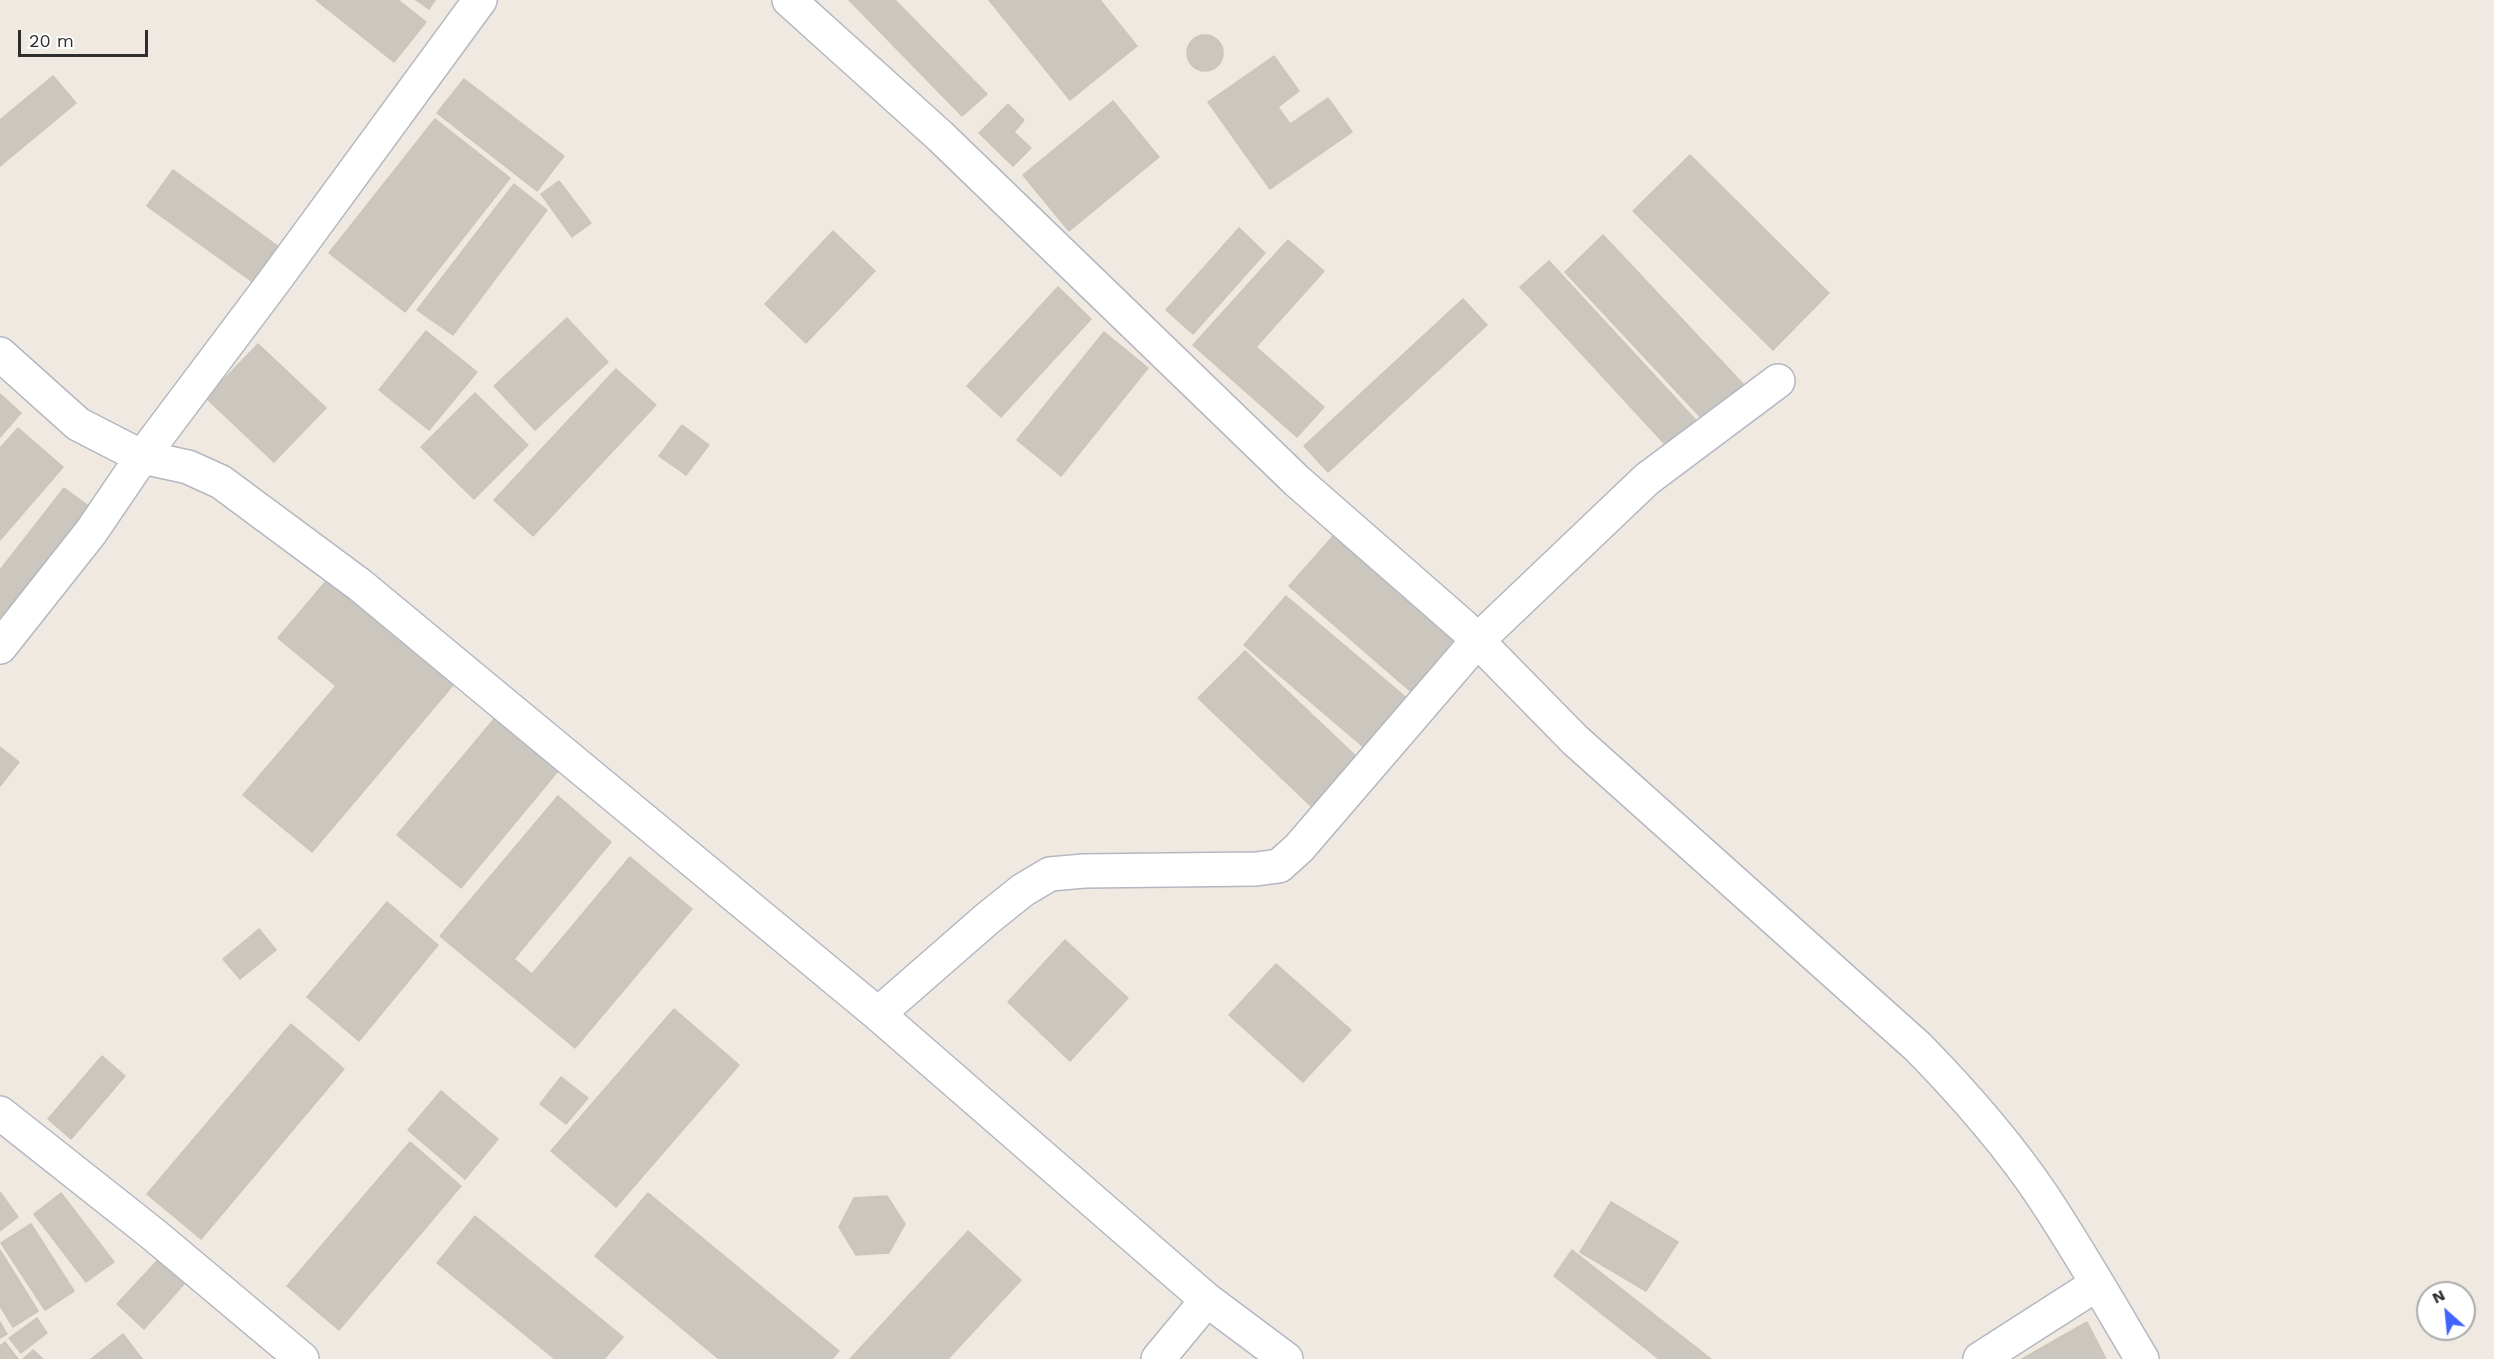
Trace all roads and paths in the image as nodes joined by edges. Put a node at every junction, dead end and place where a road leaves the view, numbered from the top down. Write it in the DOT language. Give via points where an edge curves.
graph roads {
  1 [pos="480,0"];
  2 [pos="789,0"];
  3 [pos="0,354"];
  4 [pos="1778,381"];
  5 [pos="142,457"];
  6 [pos="1477,641"];
  7 [pos="0,647"];
  8 [pos="878,1014"];
  9 [pos="0,1113"];
  10 [pos="2097,1284"];
  11 [pos="1207,1300"];
  12 [pos="302,1359"];
  13 [pos="1158,1359"];
  14 [pos="1286,1359"];
  15 [pos="1980,1359"];
  16 [pos="2142,1359"];
  1 -- 5 [label="street"];
  2 -- 6 [label="street" via="940,136 1297,481"];
  3 -- 5 [label="street" via="78,424"];
  4 -- 6 [label="street" via="1647,479"];
  5 -- 7 [label="street" via="91,532"];
  5 -- 8 [label="street" via="188,467 221,482 360,585"];
  6 -- 8 [label="street" via="1299,848 1279,866 1256,870 1050,874 988,918"];
  6 -- 10 [label="street" via="1575,740 1953,1082 2043,1197"];
  8 -- 11 [label="street"];
  9 -- 12 [label="street"];
  10 -- 15 [label="street"];
  10 -- 16 [label="street"];
  11 -- 13 [label="street"];
  11 -- 14 [label="street"];
}
